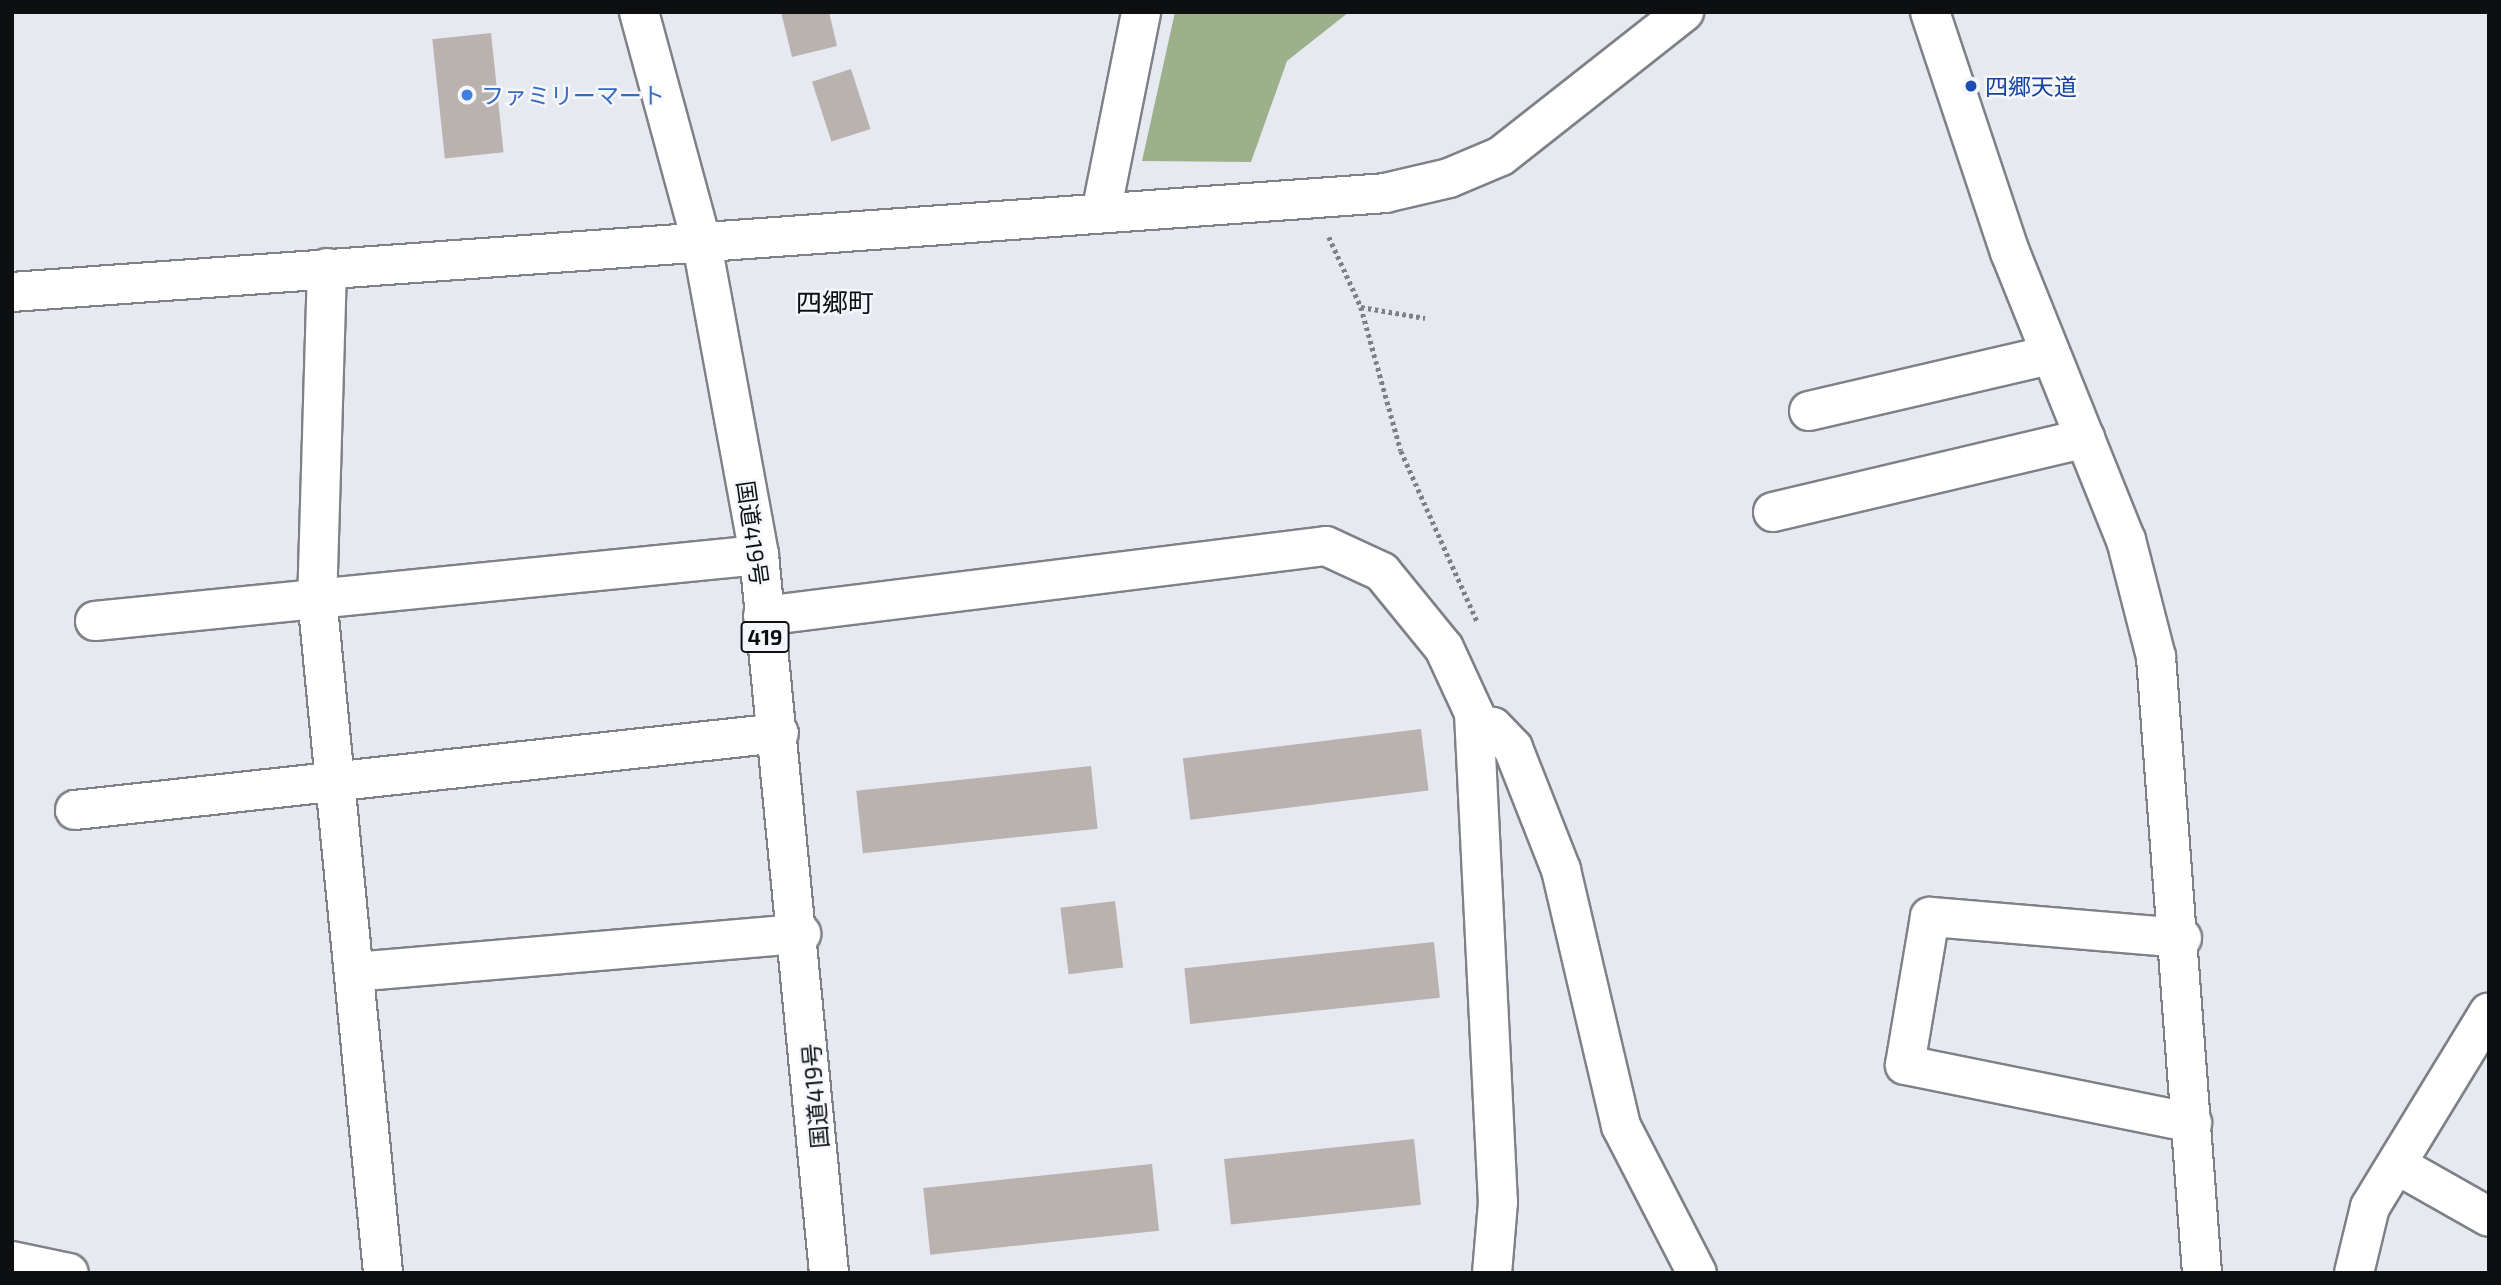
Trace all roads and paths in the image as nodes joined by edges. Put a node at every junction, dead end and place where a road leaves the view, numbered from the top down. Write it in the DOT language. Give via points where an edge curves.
graph roads {
  1 [pos="639,12"];
  2 [pos="1141,12"];
  3 [pos="1684,12"];
  4 [pos="1930,12"];
  5 [pos="1322,202"];
  6 [pos="1101,213"];
  7 [pos="702,244"];
  8 [pos="327,268"];
  9 [pos="12,292"];
  10 [pos="1361,307"];
  11 [pos="1425,318"];
  12 [pos="2049,355"];
  13 [pos="1809,411"];
  14 [pos="2085,438"];
  15 [pos="1773,512"];
  16 [pos="759,555"];
  17 [pos="317,597"];
  18 [pos="763,617"];
  19 [pos="95,621"];
  20 [pos="1481,635"];
  21 [pos="1475,723"];
  22 [pos="779,733"];
  23 [pos="332,783"];
  24 [pos="75,810"];
  25 [pos="801,934"];
  26 [pos="2182,938"];
  27 [pos="354,972"];
  28 [pos="2489,1012"];
  29 [pos="2192,1123"];
  30 [pos="2399,1166"];
  31 [pos="2489,1217"];
  32 [pos="12,1261"];
  33 [pos="69,1273"];
  34 [pos="383,1273"];
  35 [pos="829,1273"];
  36 [pos="1492,1273"];
  37 [pos="1696,1273"];
  38 [pos="2202,1273"];
  39 [pos="2354,1273"];
  1 -- 7 [label="main road, 国道419号 / 419"];
  2 -- 6 [label="main road"];
  3 -- 5 [label="main road" via="1501,156 1449,178"];
  4 -- 12 [label="main road" via="1959,114"];
  5 -- 6 [label="main road"];
  5 -- 10 [label="path" via="1326,230"];
  6 -- 7 [label="main road"];
  7 -- 8 [label="main road"];
  7 -- 16 [label="main road, 国道419号 / 419"];
  8 -- 9 [label="main road"];
  8 -- 17 [label="main road"];
  10 -- 11 [label="path"];
  10 -- 20 [label="path" via="1401,451 1475,608"];
  12 -- 13 [label="main road"];
  12 -- 14 [label="main road"];
  14 -- 15 [label="main road"];
  14 -- 26 [label="main road" via="2126,540 2156,657"];
  16 -- 17 [label="main road"];
  16 -- 18 [label="main road, 国道419号 / 419"];
  17 -- 19 [label="main road"];
  17 -- 23 [label="main road"];
  18 -- 21 [label="main road" via="1326,546 1382,572 1444,648"];
  18 -- 22 [label="main road, 国道419号 / 419"];
  21 -- 36 [label="main road" via="1498,1202"];
  21 -- 37 [label="main road" via="1493,727 1513,748 1561,870 1621,1126"];
  22 -- 23 [label="main road"];
  22 -- 25 [label="main road, 国道419号 / 419"];
  23 -- 24 [label="main road"];
  23 -- 27 [label="main road"];
  25 -- 27 [label="main road"];
  25 -- 35 [label="main road, 国道419号 / 419"];
  26 -- 29 [label="main road"];
  26 -- 29 [label="main road" via="1930,917 1905,1065"];
  27 -- 34 [label="main road"];
  28 -- 30 [label="main road"];
  29 -- 38 [label="main road"];
  30 -- 31 [label="main road"];
  30 -- 39 [label="main road" via="2370,1207"];
  32 -- 33 [label="main road"];
}
